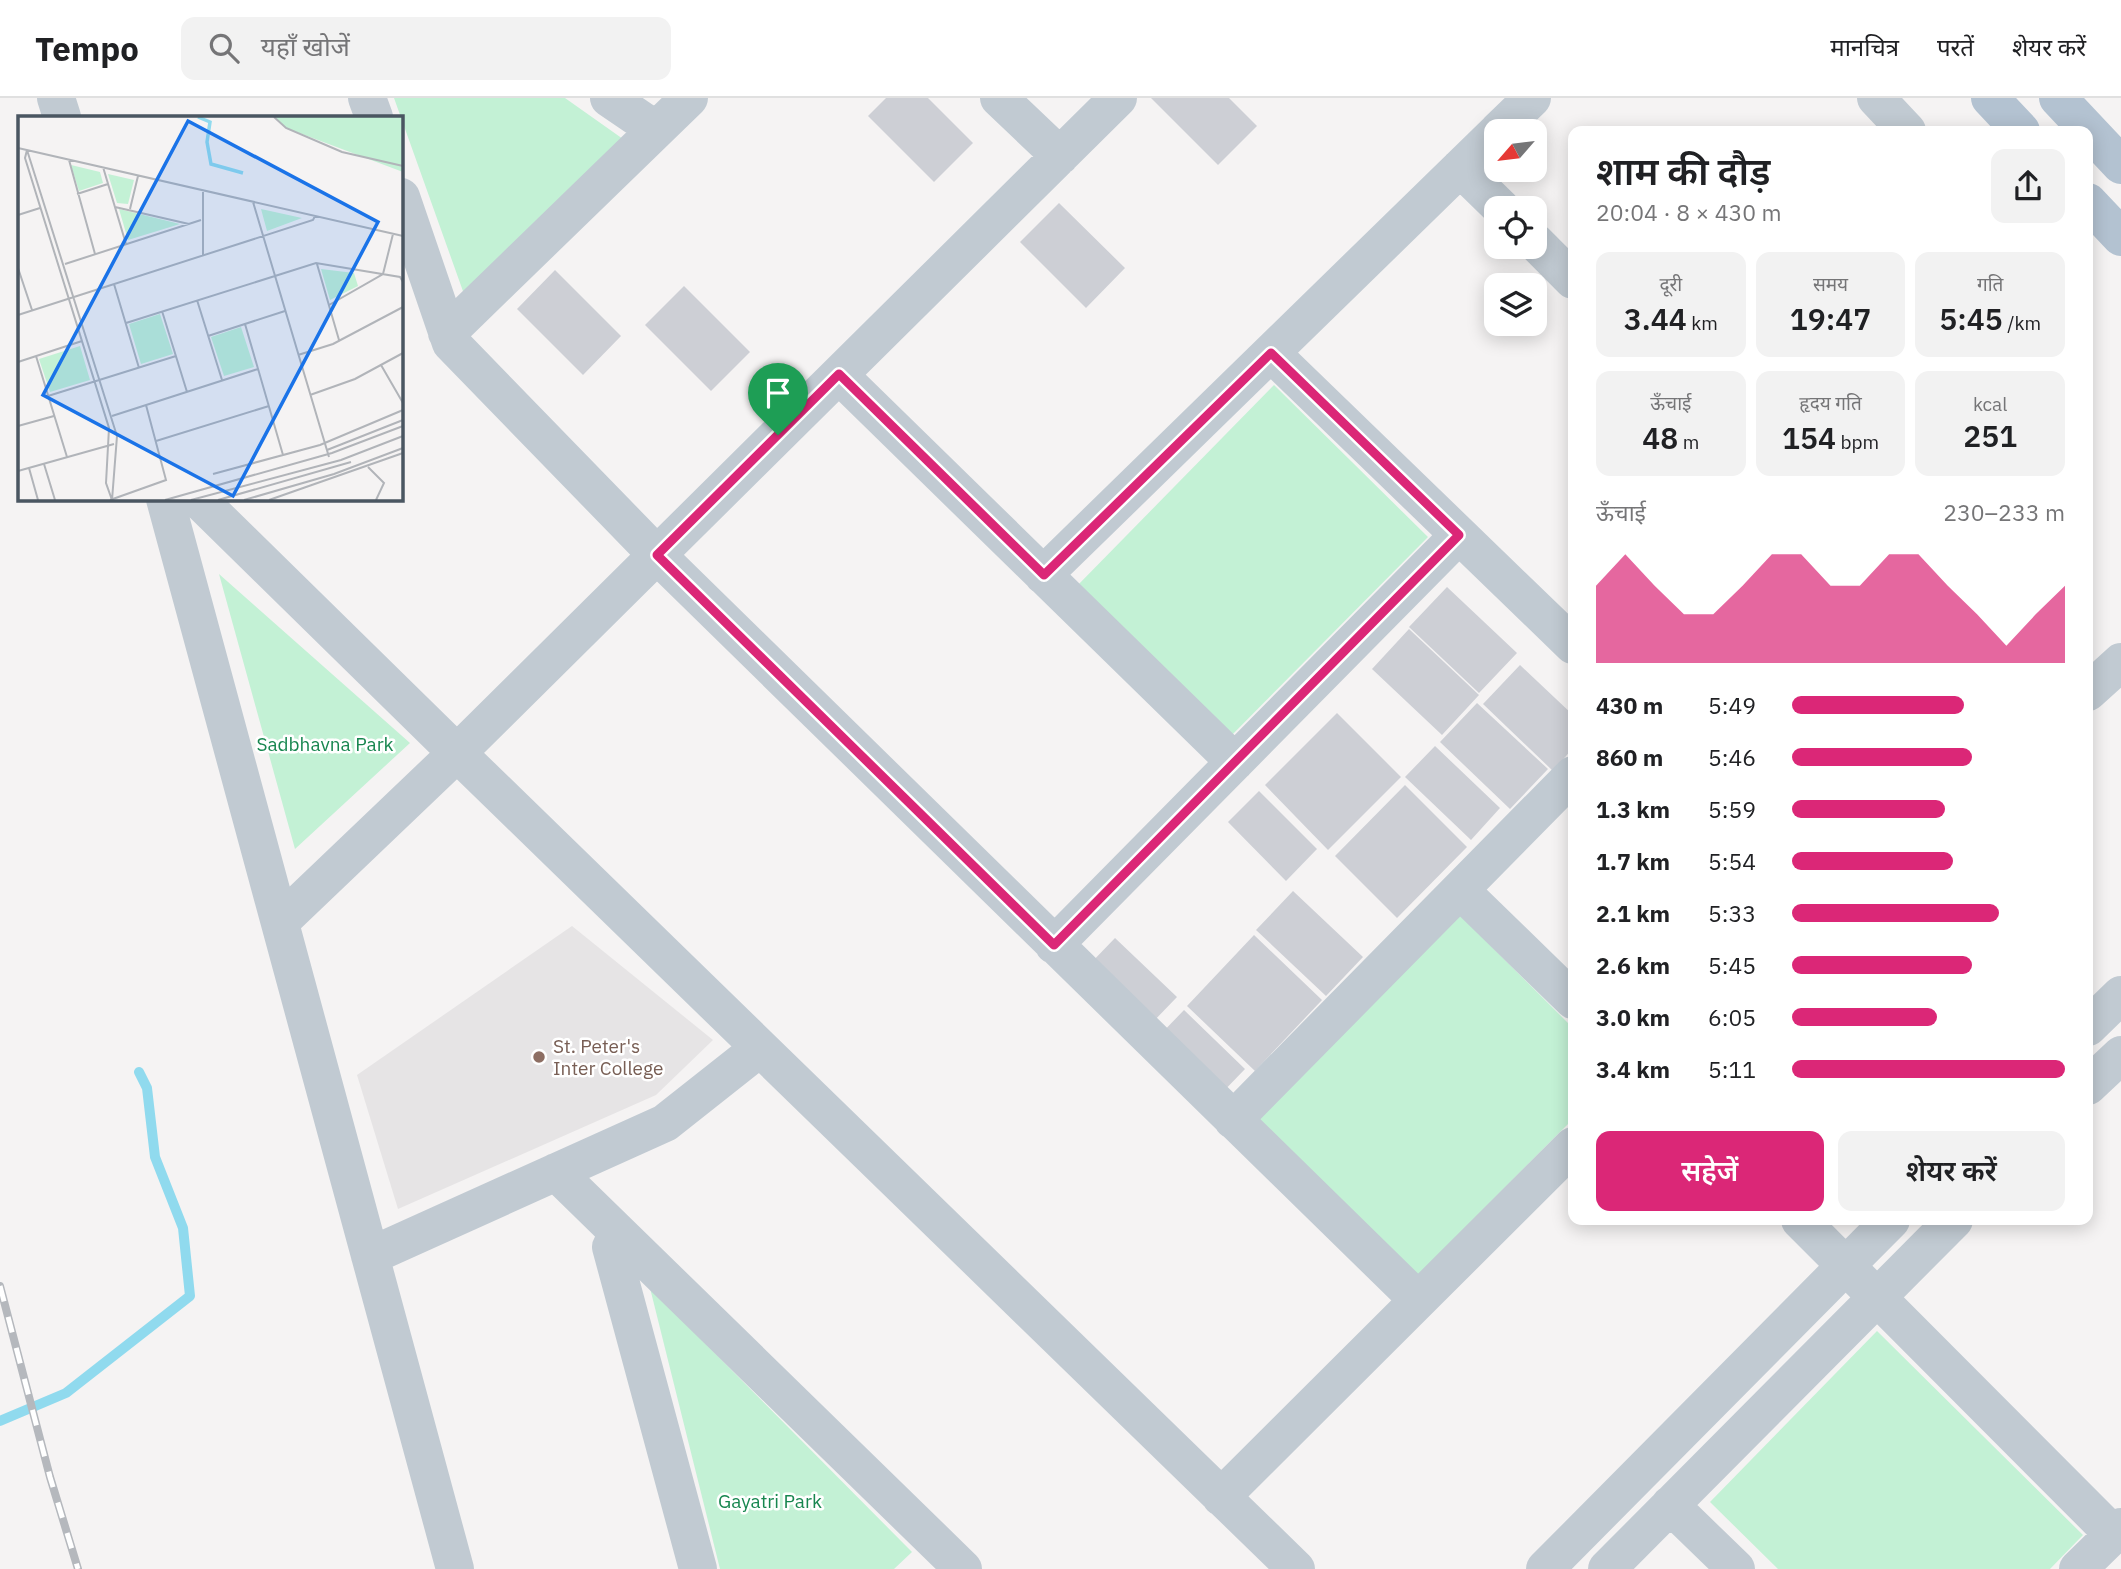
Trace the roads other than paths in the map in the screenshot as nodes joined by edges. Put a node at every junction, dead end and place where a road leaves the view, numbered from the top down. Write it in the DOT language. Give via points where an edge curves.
graph roads {
  1 [pos="56,98"];
  2 [pos="367,98"];
  3 [pos="609,98"];
  4 [pos="689,98"];
  5 [pos="999,98"];
  6 [pos="1118,98"];
  7 [pos="1532,98"];
  8 [pos="1876,98"];
  9 [pos="1990,98"];
  10 [pos="2058,98"];
  11 [pos="62,116"];
  12 [pos="374,116"];
  13 [pos="1510,119"];
  14 [pos="1903,126"];
  15 [pos="2016,126"];
  16 [pos="2084,126"];
  17 [pos="656,130"];
  18 [pos="2093,135"];
  19 [pos="1484,145"];
  20 [pos="1060,156"];
  21 [pos="2121,165"];
  22 [pos="1460,168"];
  23 [pos="1489,196"];
  24 [pos="402,200"];
  25 [pos="2093,207"];
  26 [pos="2121,237"];
  27 [pos="1547,254"];
  28 [pos="1568,275"];
  29 [pos="447,333"];
  30 [pos="1271,353"];
  31 [pos="839,374"];
  32 [pos="180,500"];
  33 [pos="1459,535"];
  34 [pos="657,555"];
  35 [pos="1044,575"];
  36 [pos="1568,640"];
  37 [pos="2121,662"];
  38 [pos="2093,687"];
  39 [pos="457,753"];
  40 [pos="1234,762"];
  41 [pos="1568,780"];
  42 [pos="1460,890"];
  43 [pos="280,922"];
  44 [pos="1054,945"];
  45 [pos="1568,995"];
  46 [pos="2121,995"];
  47 [pos="2093,1022"];
  48 [pos="760,1048"];
  49 [pos="2121,1055"];
  50 [pos="2093,1081"];
  51 [pos="1233,1120"];
  52 [pos="1568,1151"];
  53 [pos="556,1172"];
  54 [pos="1805,1225"];
  55 [pos="1886,1225"];
  56 [pos="1949,1225"];
  57 [pos="619,1234"];
  58 [pos="370,1256"];
  59 [pos="1846,1265"];
  60 [pos="1878,1297"];
  61 [pos="1418,1300"];
  62 [pos="1222,1497"];
  63 [pos="1670,1506"];
  64 [pos="2117,1530"];
  65 [pos="944,1563"];
  66 [pos="455,1569"];
  67 [pos="698,1569"];
  68 [pos="1296,1569"];
  69 [pos="1545,1569"];
  70 [pos="1607,1569"];
  71 [pos="1736,1569"];
  72 [pos="2078,1569"];
  1 -- 11 [label="street"];
  2 -- 12 [label="street"];
  3 -- 17 [label="street"];
  4 -- 17 [label="street"];
  5 -- 20 [label="street"];
  6 -- 20 [label="street"];
  7 -- 13 [label="street"];
  8 -- 14 [label="street"];
  9 -- 15 [label="main road"];
  10 -- 16 [label="main road"];
  17 -- 29 [label="street"];
  18 -- 21 [label="main road"];
  19 -- 22 [label="street"];
  20 -- 31 [label="street"];
  22 -- 23 [label="street"];
  22 -- 30 [label="street"];
  24 -- 29 [label="street"];
  25 -- 26 [label="main road"];
  27 -- 28 [label="street"];
  29 -- 34 [label="street" via="451,343"];
  30 -- 33 [label="street"];
  30 -- 35 [label="street"];
  31 -- 34 [label="street"];
  31 -- 35 [label="street"];
  32 -- 39 [label="street"];
  32 -- 43 [label="street"];
  33 -- 36 [label="street"];
  33 -- 40 [label="street"];
  34 -- 39 [label="street"];
  34 -- 44 [label="street"];
  35 -- 40 [label="street"];
  37 -- 38 [label="street"];
  39 -- 43 [label="street"];
  39 -- 48 [label="street"];
  40 -- 44 [label="street"];
  41 -- 42 [label="street"];
  42 -- 45 [label="street"];
  42 -- 51 [label="street"];
  43 -- 58 [label="street"];
  44 -- 51 [label="street"];
  46 -- 47 [label="street"];
  48 -- 53 [label="street" via="666,1122"];
  48 -- 62 [label="street"];
  49 -- 50 [label="street"];
  51 -- 61 [label="street"];
  52 -- 61 [label="street"];
  53 -- 57 [label="street"];
  53 -- 58 [label="street"];
  54 -- 59 [label="street"];
  55 -- 59 [label="street"];
  56 -- 60 [label="street"];
  57 -- 65 [label="street"];
  57 -- 67 [label="street" via="611,1247"];
  58 -- 66 [label="street"];
  59 -- 60 [label="street"];
  59 -- 69 [label="street"];
  60 -- 63 [label="street"];
  60 -- 64 [label="street"];
  61 -- 62 [label="street"];
  62 -- 68 [label="street"];
  63 -- 70 [label="street"];
  63 -- 71 [label="street"];
  64 -- 72 [label="street"];
}
